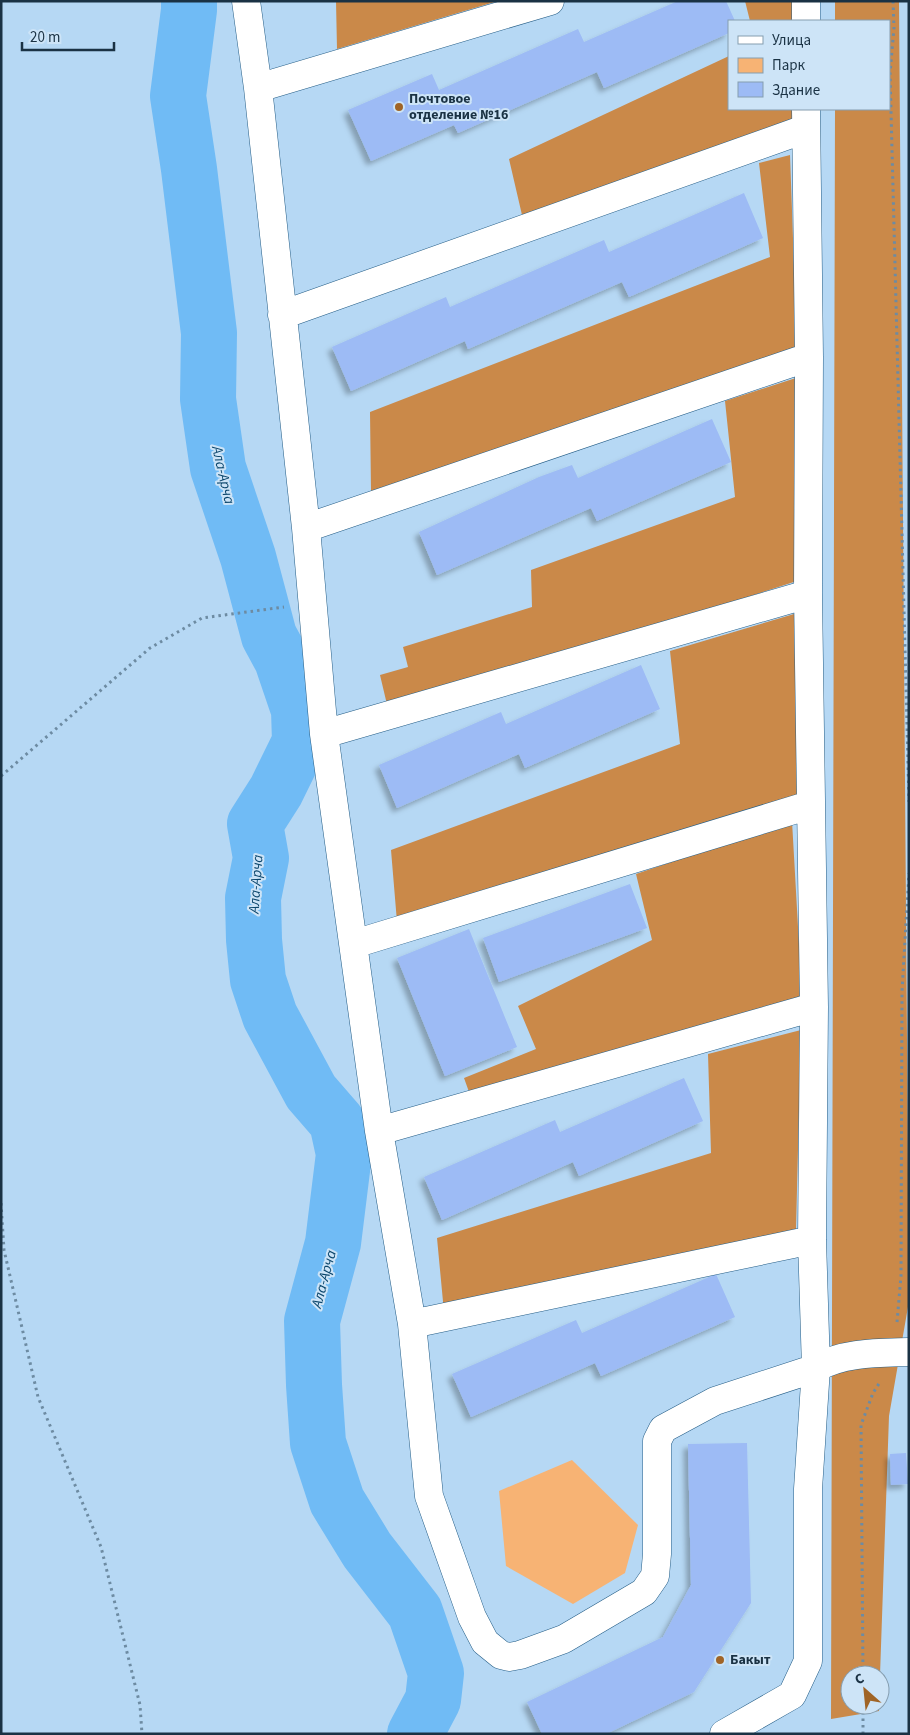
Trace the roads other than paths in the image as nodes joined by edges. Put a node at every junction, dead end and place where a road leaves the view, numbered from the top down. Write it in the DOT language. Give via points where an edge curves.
graph roads {
  1 [pos="246,1"];
  2 [pos="550,1"];
  3 [pos="806,1"];
  4 [pos="806,20"];
  5 [pos="258,88"];
  6 [pos="805,119"];
  7 [pos="282,315"];
  8 [pos="809,357"];
  9 [pos="306,528"];
  10 [pos="808,594"];
  11 [pos="324,734"];
  12 [pos="810,805"];
  13 [pos="354,944"];
  14 [pos="814,1007"];
  15 [pos="379,1132"];
  16 [pos="812,1240"];
  17 [pos="412,1324"];
  18 [pos="901,1353"];
  19 [pos="816,1368"];
  20 [pos="724,1734"];
  1 -- 5 [label="lane"];
  2 -- 5 [label="lane"];
  3 -- 4 [label="lane"];
  5 -- 7 [label="lane"];
  6 -- 7 [label="lane"];
  6 -- 8 [label="lane"];
  7 -- 9 [label="lane"];
  8 -- 9 [label="lane"];
  8 -- 10 [label="lane"];
  9 -- 11 [label="lane"];
  10 -- 11 [label="lane"];
  10 -- 12 [label="lane"];
  11 -- 13 [label="lane"];
  12 -- 13 [label="lane"];
  12 -- 14 [label="lane"];
  13 -- 15 [label="lane"];
  14 -- 15 [label="lane"];
  14 -- 16 [label="lane"];
  15 -- 17 [label="lane"];
  16 -- 17 [label="lane"];
  16 -- 19 [label="lane"];
  17 -- 19 [label="lane" via="429,1496 472,1617 485,1642 501,1655 509,1657 564,1639 644,1592 655,1576 656,1441 663,1428 715,1401"];
  18 -- 19 [label="lane" via="851,1356"];
  19 -- 20 [label="lane" via="808,1488 808,1662 792,1695"];
}
